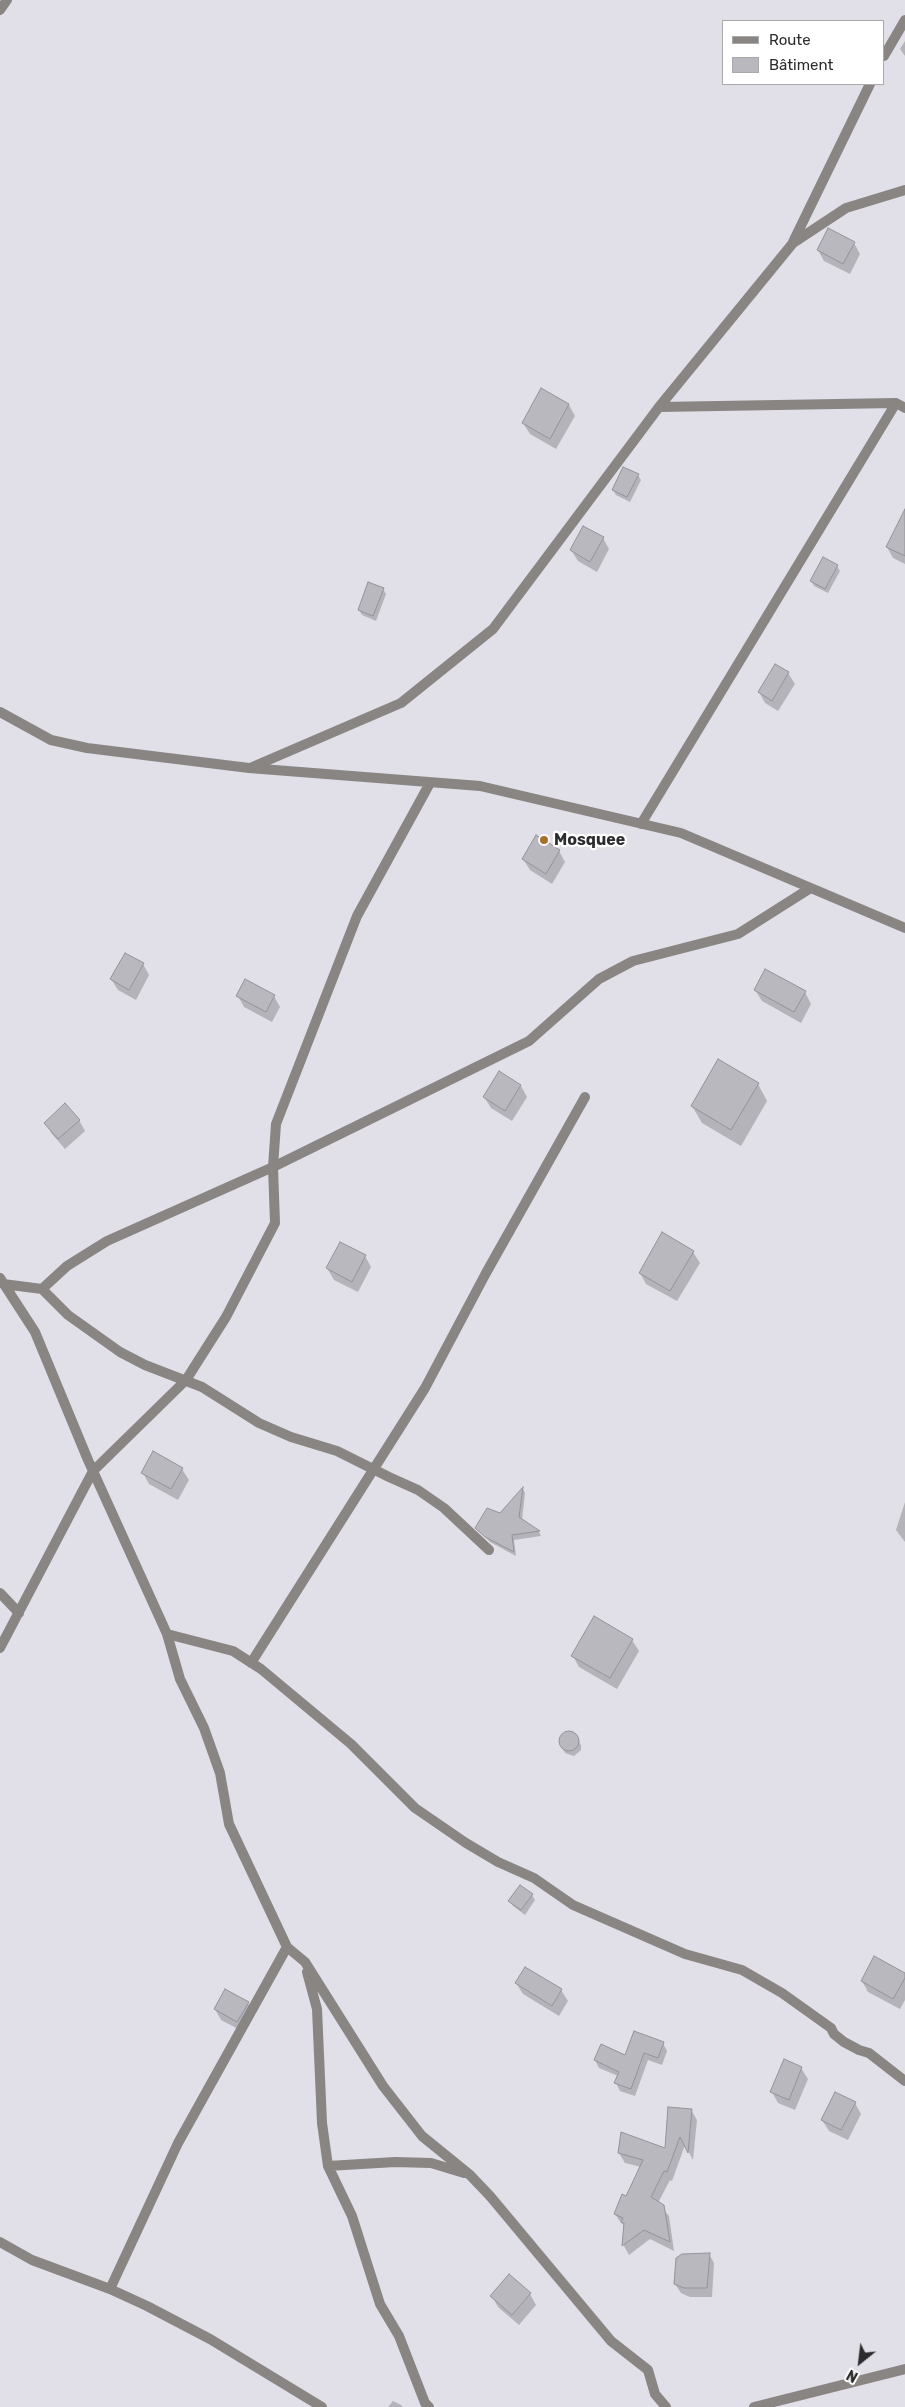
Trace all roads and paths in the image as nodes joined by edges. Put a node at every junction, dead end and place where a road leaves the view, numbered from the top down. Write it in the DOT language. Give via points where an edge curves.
graph roads {
  1 [pos="7,0"];
  2 [pos="0,10"];
  3 [pos="905,20"];
  4 [pos="885,54"];
  5 [pos="870,85"];
  6 [pos="905,190"];
  7 [pos="793,243"];
  8 [pos="900,405"];
  9 [pos="659,407"];
  10 [pos="0,712"];
  11 [pos="249,768"];
  12 [pos="430,783"];
  13 [pos="641,824"];
  14 [pos="809,889"];
  15 [pos="905,928"];
  16 [pos="585,1097"];
  17 [pos="273,1167"];
  18 [pos="2,1281"];
  19 [pos="42,1289"];
  20 [pos="186,1380"];
  21 [pos="374,1470"];
  22 [pos="93,1471"];
  23 [pos="489,1550"];
  24 [pos="0,1593"];
  25 [pos="19,1613"];
  26 [pos="167,1634"];
  27 [pos="0,1648"];
  28 [pos="251,1663"];
  29 [pos="287,1947"];
  30 [pos="304,1962"];
  31 [pos="905,2081"];
  32 [pos="328,2166"];
  33 [pos="470,2175"];
  34 [pos="0,2242"];
  35 [pos="110,2289"];
  36 [pos="905,2369"];
  37 [pos="322,2407"];
  38 [pos="429,2407"];
  39 [pos="666,2407"];
  40 [pos="754,2407"];
  1 -- 2 [label="street"];
  3 -- 4 [label="street"];
  5 -- 7 [label="street"];
  6 -- 7 [label="street" via="846,208"];
  7 -- 9 [label="street"];
  8 -- 9 [label="street"];
  8 -- 13 [label="street"];
  9 -- 11 [label="street" via="493,628 401,703"];
  10 -- 11 [label="street" via="51,740 88,748"];
  11 -- 12 [label="street"];
  12 -- 13 [label="street" via="480,786"];
  12 -- 17 [label="street" via="357,916 276,1124"];
  13 -- 14 [label="street" via="681,833"];
  14 -- 15 [label="street"];
  14 -- 17 [label="street" via="738,934 633,961 599,979 529,1041"];
  16 -- 21 [label="street" via="425,1388"];
  17 -- 19 [label="street" via="108,1241 67,1266"];
  17 -- 20 [label="street" via="275,1223 226,1317"];
  18 -- 19 [label="street"];
  18 -- 22 [label="street" via="35,1332"];
  19 -- 20 [label="street" via="68,1316 120,1352"];
  20 -- 21 [label="street" via="259,1424 337,1451"];
  20 -- 22 [label="street"];
  21 -- 23 [label="street" via="418,1490 444,1508"];
  21 -- 28 [label="street"];
  22 -- 25 [label="street"];
  22 -- 26 [label="street"];
  24 -- 25 [label="street"];
  25 -- 27 [label="street"];
  26 -- 28 [label="street" via="233,1651"];
  26 -- 29 [label="street" via="180,1679 204,1728 220,1773 228,1824"];
  28 -- 31 [label="street" via="351,1744 415,1808 466,1844 534,1878 574,1905 685,1954 742,1970 782,1993 831,2028 839,2038 869,2053"];
  29 -- 30 [label="street"];
  29 -- 35 [label="street" via="178,2143"];
  30 -- 32 [label="street" via="317,2009 322,2123"];
  30 -- 33 [label="street" via="400,2108 422,2136"];
  32 -- 33 [label="street" via="431,2163"];
  32 -- 38 [label="street" via="352,2216 380,2304 399,2336 424,2403"];
  33 -- 39 [label="street" via="612,2341 648,2370 655,2394"];
  34 -- 35 [label="street" via="32,2260"];
  35 -- 37 [label="street" via="210,2339"];
  36 -- 40 [label="street"];
}
